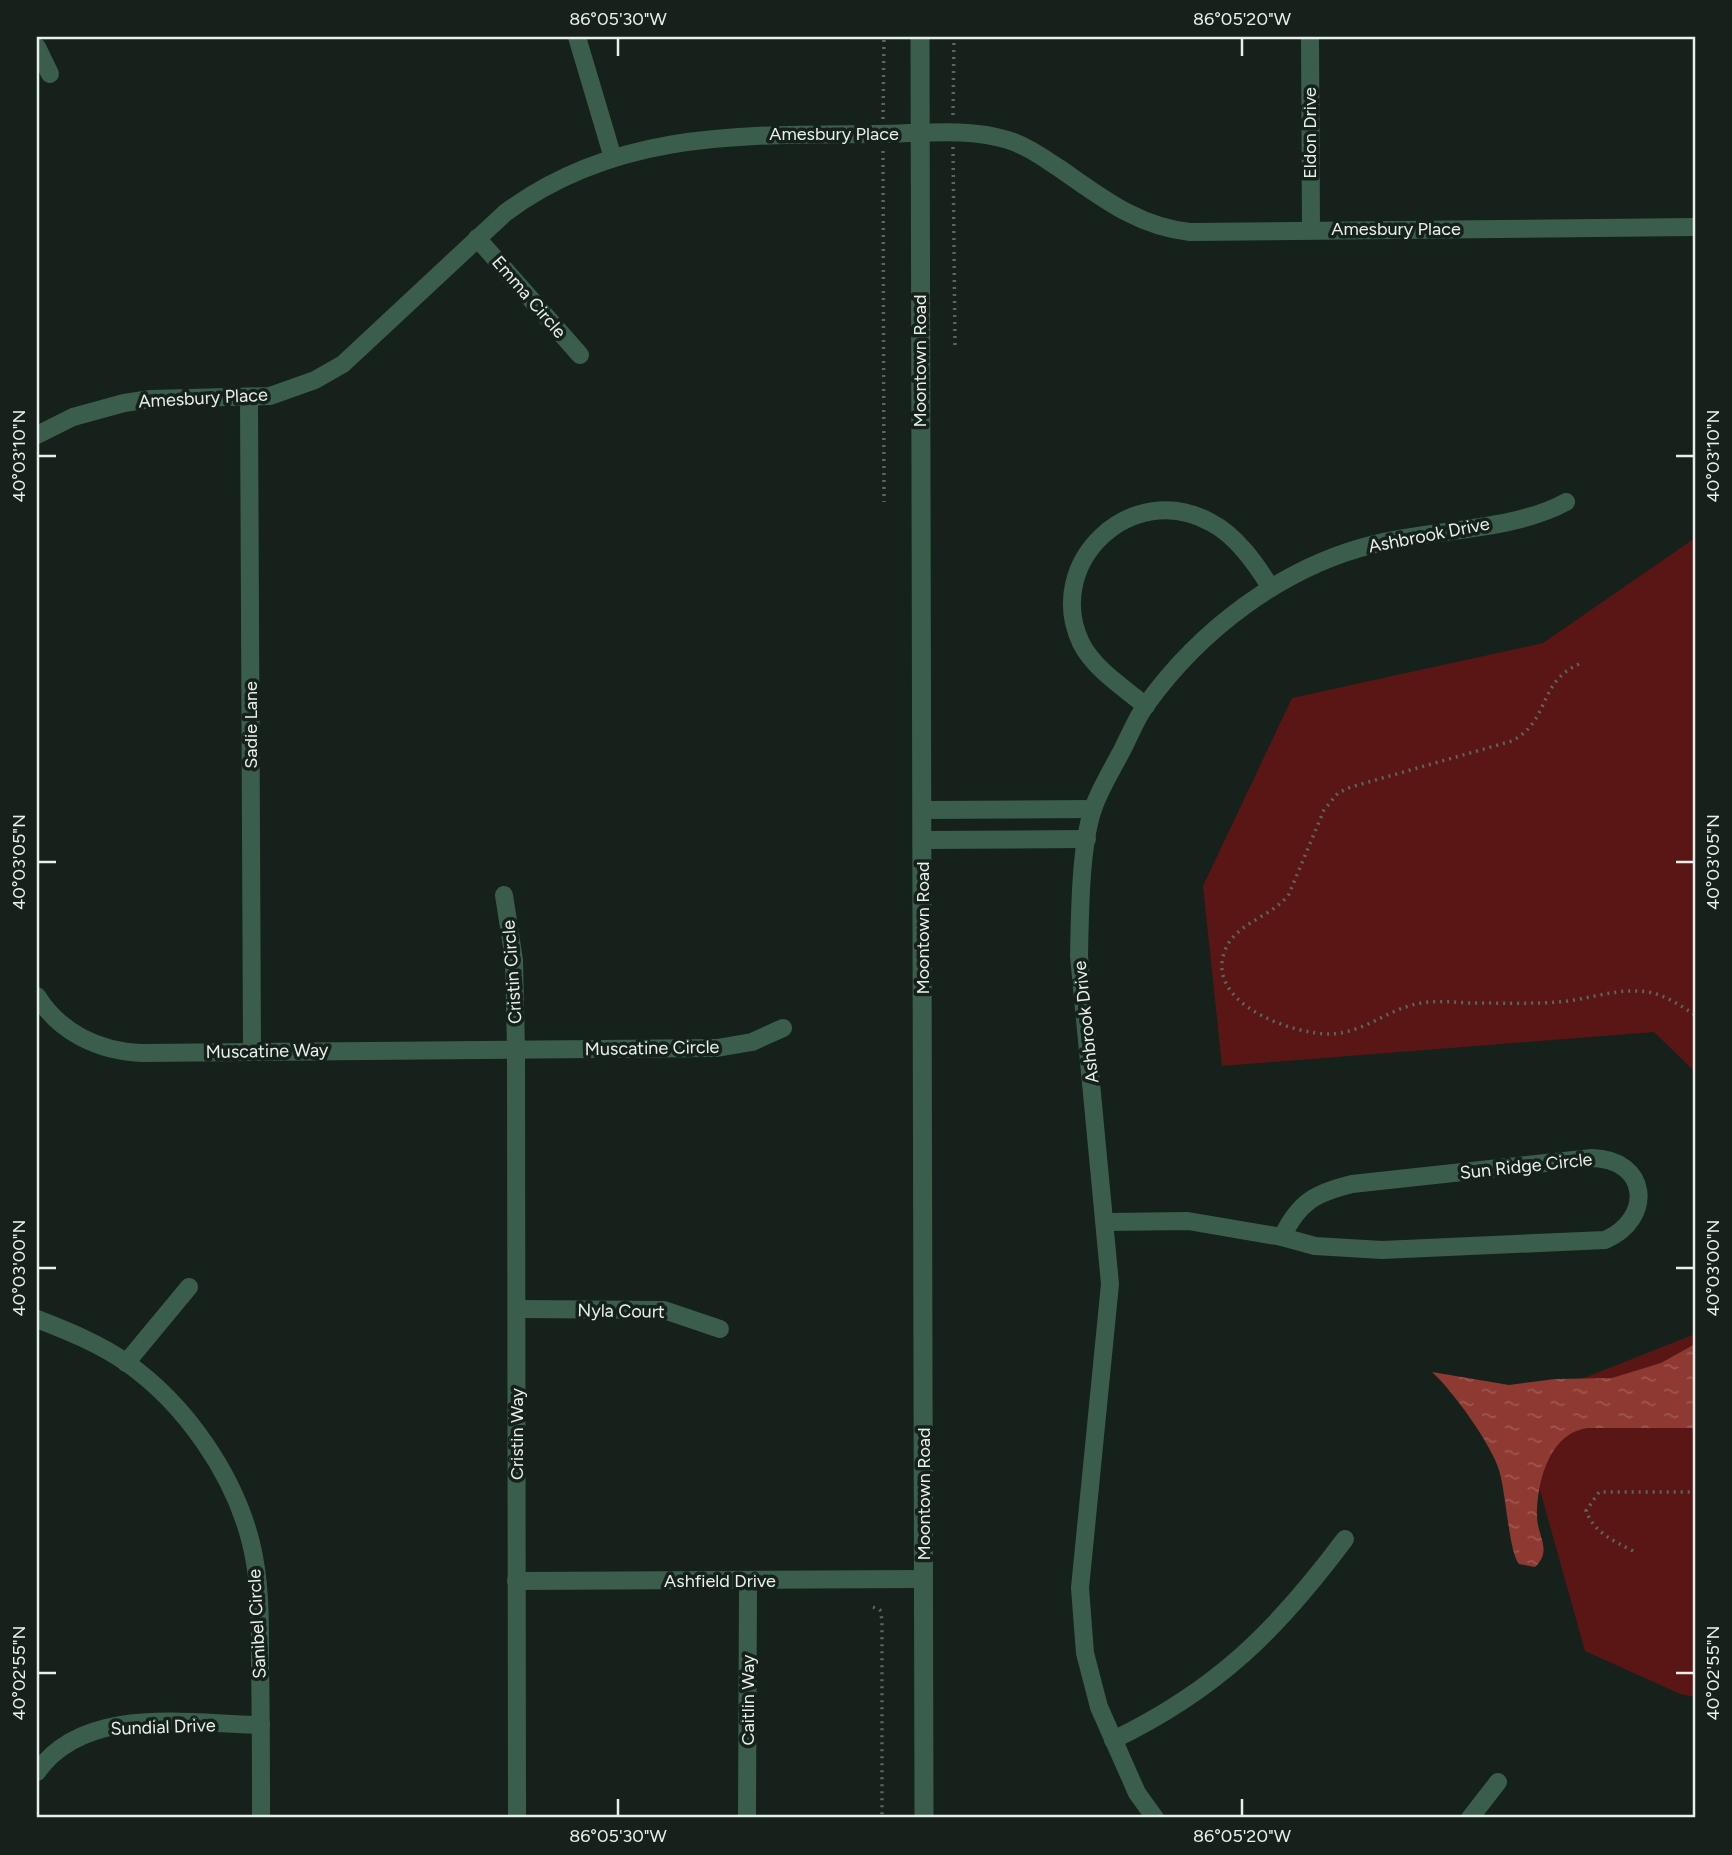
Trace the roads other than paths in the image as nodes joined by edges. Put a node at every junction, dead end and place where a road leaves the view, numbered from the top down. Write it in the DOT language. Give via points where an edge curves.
graph roads {
  1 [pos="577,37"];
  2 [pos="920,37"];
  3 [pos="1310,37"];
  4 [pos="37,47"];
  5 [pos="50,74"];
  6 [pos="920,134"];
  7 [pos="613,159"];
  8 [pos="1695,227"];
  9 [pos="1311,230"];
  10 [pos="477,238"];
  11 [pos="580,355"];
  12 [pos="249,398"];
  13 [pos="37,435"];
  14 [pos="1566,502"];
  15 [pos="1271,588"];
  16 [pos="1146,706"];
  17 [pos="1093,809"];
  18 [pos="922,810"];
  19 [pos="1087,839"];
  20 [pos="922,840"];
  21 [pos="504,895"];
  22 [pos="37,996"];
  23 [pos="783,1028"];
  24 [pos="516,1049"];
  25 [pos="252,1051"];
  26 [pos="1106,1222"];
  27 [pos="1282,1237"];
  28 [pos="189,1287"];
  29 [pos="518,1309"];
  30 [pos="37,1319"];
  31 [pos="720,1329"];
  32 [pos="127,1363"];
  33 [pos="1345,1539"];
  34 [pos="923,1579"];
  35 [pos="516,1581"];
  36 [pos="748,1582"];
  37 [pos="261,1725"];
  38 [pos="1113,1740"];
  39 [pos="40,1760"];
  40 [pos="1498,1782"];
  41 [pos="261,1818"];
  42 [pos="517,1818"];
  43 [pos="747,1818"];
  44 [pos="924,1818"];
  45 [pos="1155,1818"];
  46 [pos="1470,1818"];
  1 -- 7 [label="street"];
  2 -- 6 [label="street, Moontown Road"];
  3 -- 9 [label="street, Eldon Drive"];
  4 -- 5 [label="street"];
  6 -- 7 [label="street, Amesbury Place" via="700,138"];
  6 -- 9 [label="street, Amesbury Place" via="1007,139 1028,148 1128,215 1168,230"];
  6 -- 18 [label="street, Moontown Road"];
  7 -- 10 [label="street, Amesbury Place" via="528,196"];
  8 -- 9 [label="street, Amesbury Place"];
  10 -- 11 [label="street, Emma Circle"];
  10 -- 12 [label="street, Amesbury Place" via="343,363 293,389"];
  12 -- 13 [label="street, Amesbury Place" via="124,403 73,417"];
  12 -- 25 [label="street, Sadie Lane"];
  14 -- 15 [label="street, Ashbrook Drive" via="1526,518 1367,545"];
  15 -- 16 [label="street, Ashbrook Drive" via="1199,643"];
  15 -- 16 [label="street" via="1226,532 1196,515 1149,511 1133,514 1103,532 1076,576 1072,594 1076,628 1096,664"];
  16 -- 17 [label="street, Ashbrook Drive"];
  17 -- 18 [label="street"];
  17 -- 19 [label="street, Ashbrook Drive"];
  18 -- 20 [label="street, Moontown Road"];
  19 -- 20 [label="street"];
  19 -- 26 [label="street, Ashbrook Drive" via="1079,956"];
  20 -- 34 [label="street, Moontown Road"];
  21 -- 24 [label="street, Cristin Circle" via="514,960"];
  22 -- 25 [label="street, Muscatine Way" via="76,1035 118,1052"];
  23 -- 24 [label="street, Muscatine Circle" via="735,1046"];
  24 -- 25 [label="street, Muscatine Way"];
  24 -- 29 [label="street, Cristin Way"];
  26 -- 27 [label="street, Sun Ridge Circle" via="1188,1222"];
  26 -- 38 [label="street, Ashbrook Drive" via="1110,1284 1080,1588 1085,1653"];
  27 -- 27 [label="street, Sun Ridge Circle" via="1324,1247 1382,1250 1605,1240 1629,1225 1637,1212 1639,1194 1633,1175 1610,1158 1352,1184 1305,1203 1294,1213"];
  28 -- 32 [label="street"];
  29 -- 31 [label="street, Nyla Court" via="664,1310"];
  29 -- 35 [label="street, Cristin Way"];
  30 -- 32 [label="street, Sanibel Circle"];
  32 -- 37 [label="street, Sanibel Circle" via="158,1388 200,1438 222,1473 251,1542 260,1600"];
  33 -- 38 [label="street" via="1308,1587 1234,1664 1180,1704"];
  34 -- 36 [label="street, Ashfield Drive"];
  34 -- 44 [label="street, Moontown Road"];
  35 -- 36 [label="street, Ashfield Drive"];
  35 -- 42 [label="street, Cristin Way"];
  36 -- 43 [label="street, Caitlin Way"];
  37 -- 39 [label="street, Sundial Drive" via="115,1726 69,1742"];
  37 -- 41 [label="street, Sanibel Circle"];
  38 -- 45 [label="street, Ashbrook Drive" via="1137,1793"];
  40 -- 46 [label="street"];
}
